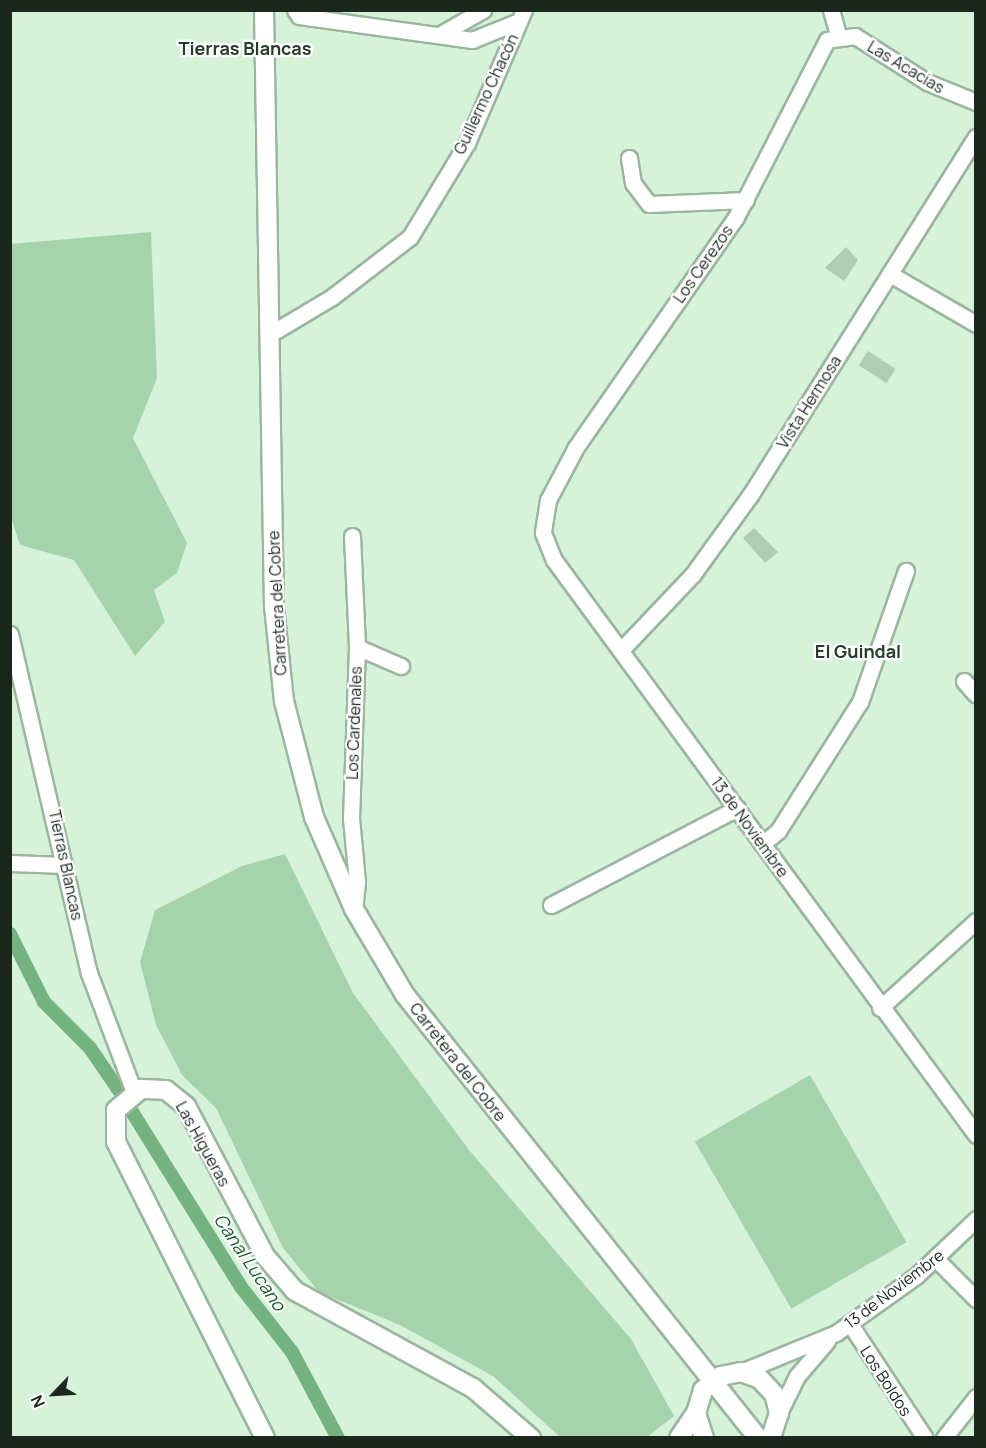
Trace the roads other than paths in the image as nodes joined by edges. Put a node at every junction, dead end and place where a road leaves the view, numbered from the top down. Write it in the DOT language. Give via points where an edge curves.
graph roads {
  1 [pos="264,10"];
  2 [pos="295,10"];
  3 [pos="483,10"];
  4 [pos="831,10"];
  5 [pos="522,16"];
  6 [pos="838,34"];
  7 [pos="438,36"];
  8 [pos="975,102"];
  9 [pos="975,137"];
  10 [pos="629,158"];
  11 [pos="746,200"];
  12 [pos="890,274"];
  13 [pos="975,324"];
  14 [pos="270,334"];
  15 [pos="545,511"];
  16 [pos="352,536"];
  17 [pos="906,571"];
  18 [pos="10,634"];
  19 [pos="357,647"];
  20 [pos="621,650"];
  21 [pos="401,666"];
  22 [pos="964,681"];
  23 [pos="975,695"];
  24 [pos="737,808"];
  25 [pos="762,844"];
  26 [pos="10,863"];
  27 [pos="65,865"];
  28 [pos="551,905"];
  29 [pos="354,909"];
  30 [pos="975,921"];
  31 [pos="880,1008"];
  32 [pos="134,1092"];
  33 [pos="975,1135"];
  34 [pos="975,1219"];
  35 [pos="936,1259"];
  36 [pos="975,1299"];
  37 [pos="850,1324"];
  38 [pos="836,1333"];
  39 [pos="681,1342"];
  40 [pos="737,1372"];
  41 [pos="712,1381"];
  42 [pos="975,1397"];
  43 [pos="697,1406"];
  44 [pos="777,1428"];
  45 [pos="265,1437"];
  46 [pos="531,1437"];
  47 [pos="679,1437"];
  48 [pos="704,1437"];
  49 [pos="758,1437"];
  50 [pos="925,1437"];
  51 [pos="944,1437"];
  1 -- 14 [label="main road, Carretera del Cobre"];
  2 -- 7 [label="street, Guillermo Chacón" via="299,16"];
  3 -- 7 [label="street"];
  4 -- 6 [label="street"];
  5 -- 7 [label="street, Guillermo Chacón" via="472,40"];
  5 -- 14 [label="street, Guillermo Chacón" via="467,143 410,237 332,297"];
  6 -- 8 [label="street, Las Acacias" via="855,36 927,82"];
  6 -- 11 [label="street, Los Cerezos" via="819,54"];
  9 -- 12 [label="street, Vista Hermosa"];
  10 -- 11 [label="street" via="633,183 649,204"];
  11 -- 15 [label="street, Los Cerezos" via="596,416"];
  12 -- 13 [label="street"];
  12 -- 20 [label="street, Vista Hermosa" via="729,526 676,594"];
  14 -- 29 [label="main road, Carretera del Cobre" via="273,598 280,677 307,793"];
  15 -- 20 [label="street, 13 de Noviembre" via="548,550"];
  16 -- 19 [label="street, Los Cardenales"];
  17 -- 25 [label="street" via="860,702 778,831"];
  18 -- 27 [label="street, Tierras Blancas"];
  19 -- 21 [label="street"];
  19 -- 29 [label="street, Los Cardenales" via="351,818 357,882"];
  20 -- 24 [label="street, 13 de Noviembre"];
  22 -- 23 [label="street"];
  24 -- 25 [label="street, 13 de Noviembre"];
  24 -- 28 [label="street"];
  25 -- 31 [label="street, 13 de Noviembre"];
  26 -- 27 [label="street"];
  27 -- 32 [label="street, Tierras Blancas" via="89,973"];
  29 -- 39 [label="main road, Carretera del Cobre" via="420,1016"];
  30 -- 31 [label="street"];
  31 -- 33 [label="street, 13 de Noviembre"];
  32 -- 45 [label="main road" via="114,1118 122,1161"];
  32 -- 46 [label="main road, Las Higueras" via="158,1088 181,1099 265,1256 295,1291 473,1388"];
  34 -- 35 [label="street, 13 de Noviembre"];
  35 -- 36 [label="street"];
  35 -- 37 [label="street, 13 de Noviembre"];
  37 -- 38 [label="street, 13 de Noviembre"];
  37 -- 50 [label="street, Los Boldos"];
  38 -- 40 [label="street, 13 de Noviembre"];
  38 -- 44 [label="street, 13 de Noviembre" via="797,1376"];
  39 -- 40 [label="main road"];
  39 -- 41 [label="main road, Carretera del Cobre"];
  39 -- 43 [label="main road"];
  40 -- 41 [label="main road"];
  40 -- 44 [label="main road" via="768,1386"];
  41 -- 43 [label="main road"];
  41 -- 49 [label="main road, Carretera del Cobre"];
  42 -- 51 [label="street"];
  43 -- 47 [label="main road"];
  43 -- 48 [label="main road"];
}
